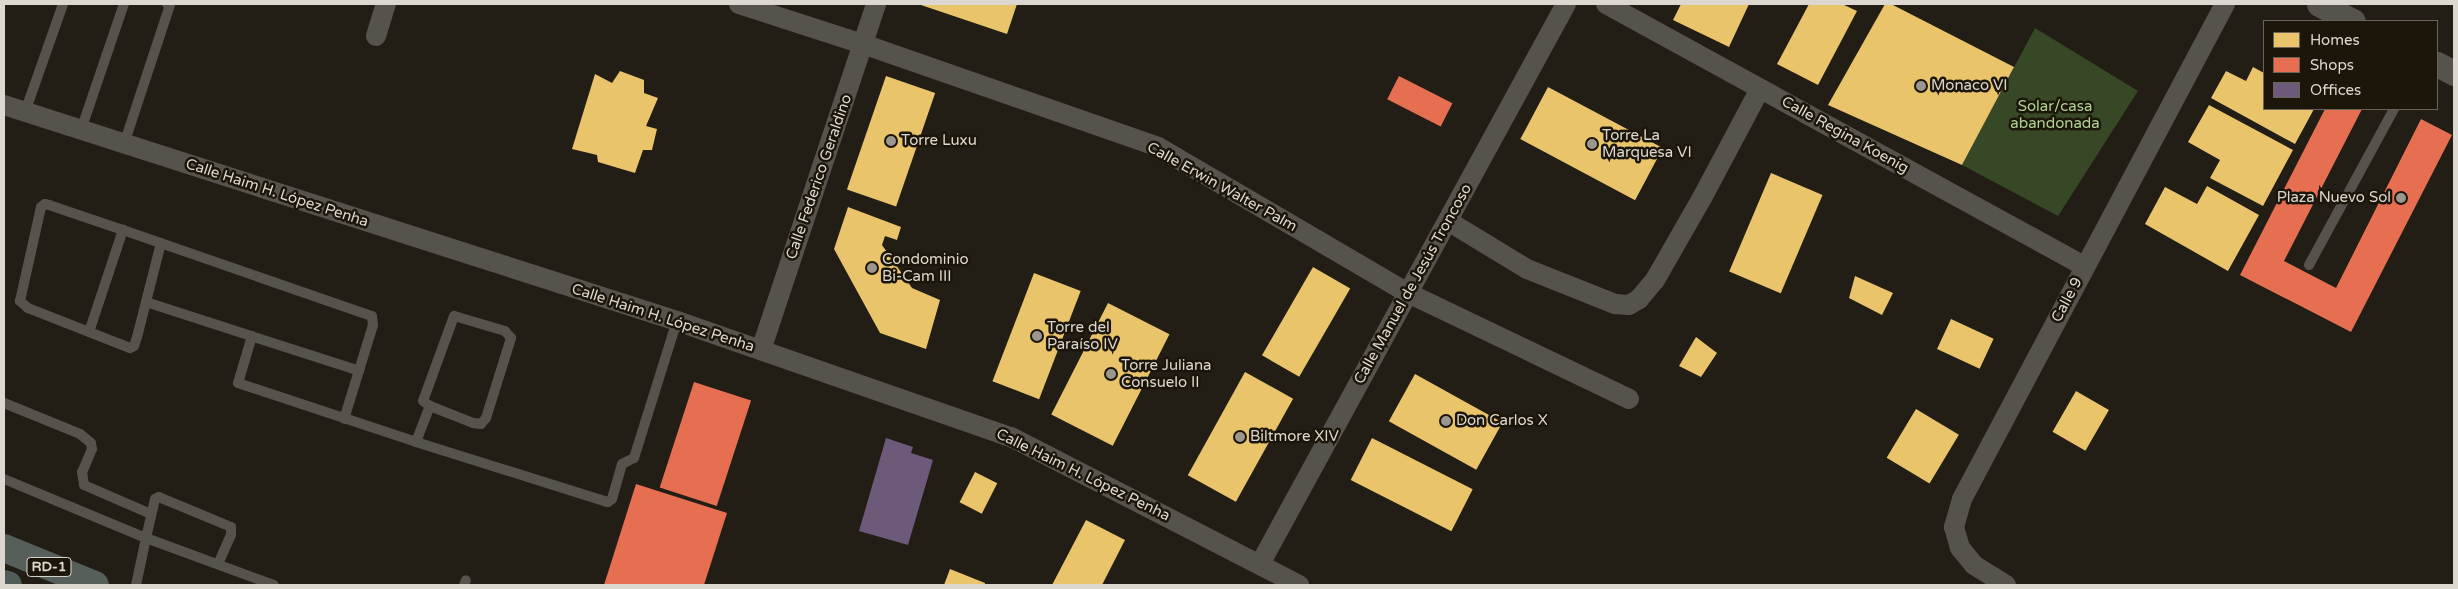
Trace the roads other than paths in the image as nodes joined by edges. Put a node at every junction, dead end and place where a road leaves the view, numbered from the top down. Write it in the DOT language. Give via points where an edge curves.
graph roads {
  1 [pos="63,4"];
  2 [pos="124,4"];
  3 [pos="169,4"];
  4 [pos="386,4"];
  5 [pos="738,4"];
  6 [pos="876,4"];
  7 [pos="1566,4"];
  8 [pos="1606,4"];
  9 [pos="2225,4"];
  10 [pos="2319,4"];
  11 [pos="2351,20"];
  12 [pos="376,36"];
  13 [pos="864,44"];
  14 [pos="2438,65"];
  15 [pos="2454,73"];
  16 [pos="1760,89"];
  17 [pos="4,105"];
  18 [pos="2393,110"];
  19 [pos="25,112"];
  20 [pos="81,130"];
  21 [pos="124,144"];
  22 [pos="1448,221"];
  23 [pos="123,230"];
  24 [pos="161,243"];
  25 [pos="2309,265"];
  26 [pos="2084,266"];
  27 [pos="1408,293"];
  28 [pos="146,302"];
  29 [pos="677,321"];
  30 [pos="89,332"];
  31 [pos="252,336"];
  32 [pos="761,350"];
  33 [pos="359,371"];
  34 [pos="1628,399"];
  35 [pos="4,403"];
  36 [pos="430,406"];
  37 [pos="344,419"];
  38 [pos="416,442"];
  39 [pos="4,479"];
  40 [pos="151,514"];
  41 [pos="146,538"];
  42 [pos="4,548"];
  43 [pos="218,564"];
  44 [pos="1260,564"];
  45 [pos="4,584"];
  46 [pos="8,585"];
  47 [pos="95,585"];
  48 [pos="136,585"];
  49 [pos="274,585"];
  50 [pos="1299,585"];
  51 [pos="2006,585"];
  1 -- 19 [label="lane"];
  2 -- 20 [label="lane"];
  3 -- 21 [label="lane"];
  4 -- 12 [label="street"];
  5 -- 13 [label="street, Calle Erwin Walter Palm"];
  6 -- 13 [label="street, Calle Federico Geraldino"];
  7 -- 22 [label="street, Calle Manuel de Jesús Troncoso"];
  8 -- 16 [label="street, Calle Regina Koenig"];
  9 -- 26 [label="street, Calle 9"];
  10 -- 11 [label="street"];
  13 -- 27 [label="street, Calle Erwin Walter Palm" via="1158,147"];
  13 -- 32 [label="street, Calle Federico Geraldino"];
  14 -- 15 [label="street"];
  16 -- 22 [label="street" via="1655,280 1639,300 1628,305 1615,304 1528,269"];
  16 -- 26 [label="street, Calle Regina Koenig"];
  17 -- 19 [label="street, Calle Haim H. López Penha"];
  18 -- 25 [label="lane"];
  19 -- 20 [label="street, Calle Haim H. López Penha"];
  20 -- 21 [label="street, Calle Haim H. López Penha"];
  21 -- 29 [label="street, Calle Haim H. López Penha"];
  22 -- 27 [label="street, Calle Manuel de Jesús Troncoso"];
  23 -- 24 [label="lane"];
  23 -- 30 [label="lane"];
  23 -- 30 [label="lane" via="49,205 41,207 20,301"];
  24 -- 28 [label="lane"];
  24 -- 33 [label="lane" via="372,316 373,325"];
  26 -- 51 [label="street, Calle 9" via="1962,499 1954,528 1960,548 1974,565"];
  27 -- 34 [label="street, Calle Erwin Walter Palm"];
  27 -- 44 [label="street, Calle Manuel de Jesús Troncoso"];
  28 -- 30 [label="lane" via="134,346 130,348"];
  28 -- 31 [label="lane"];
  29 -- 32 [label="street, Calle Haim H. López Penha"];
  29 -- 38 [label="lane" via="634,458 622,464 612,499 608,502"];
  31 -- 33 [label="lane"];
  31 -- 37 [label="lane" via="238,383"];
  32 -- 44 [label="street, Calle Haim H. López Penha" via="1012,437"];
  33 -- 37 [label="lane"];
  35 -- 40 [label="lane" via="80,434 91,443 92,449 82,472 84,485"];
  36 -- 36 [label="lane" via="481,424 486,418 511,338 504,331 454,316 422,401"];
  36 -- 38 [label="lane"];
  37 -- 38 [label="lane"];
  39 -- 41 [label="lane"];
  40 -- 41 [label="lane"];
  40 -- 43 [label="lane" via="155,498 159,497 232,527"];
  41 -- 43 [label="lane"];
  41 -- 48 [label="lane"];
  42 -- 47 [label="main road, RD-1"];
  43 -- 49 [label="lane"];
  44 -- 50 [label="street, Calle Haim H. López Penha"];
  45 -- 46 [label="highway, RD-1"];
}
